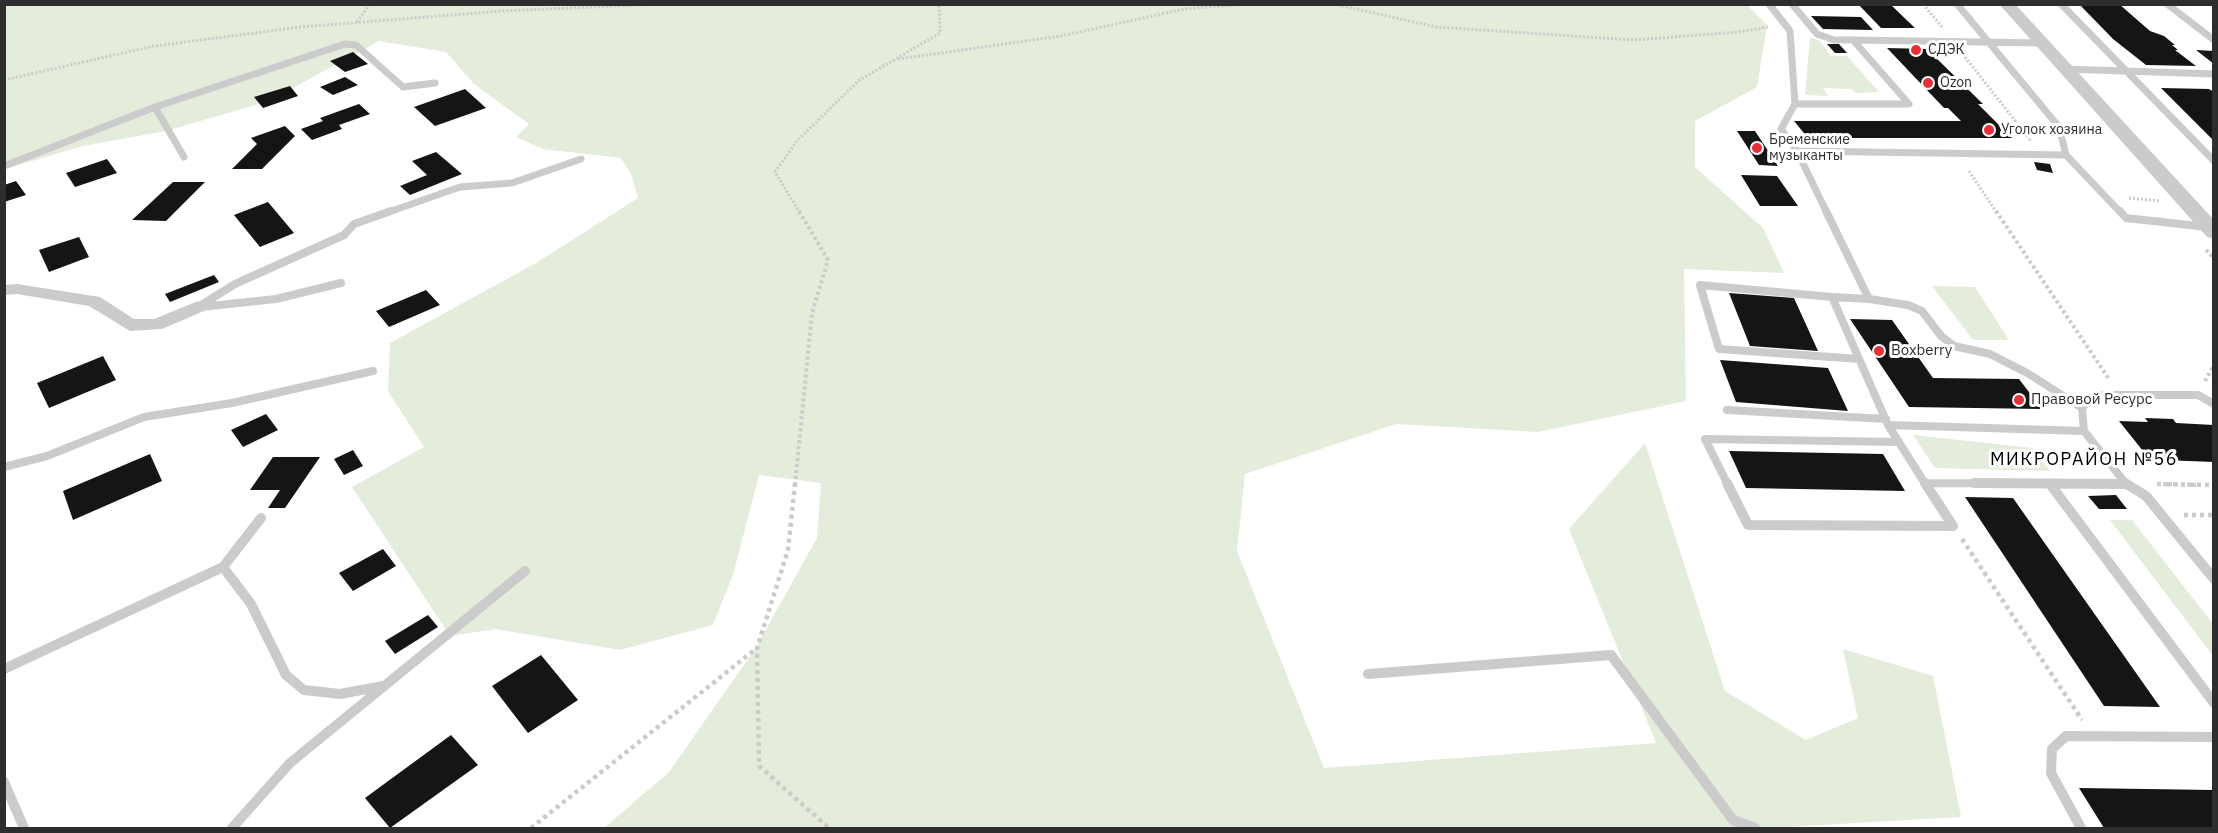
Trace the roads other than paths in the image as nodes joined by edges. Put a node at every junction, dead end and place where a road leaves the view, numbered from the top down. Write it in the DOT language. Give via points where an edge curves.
graph roads {
  1 [pos="1769,4"];
  2 [pos="1792,4"];
  3 [pos="1957,4"];
  4 [pos="2006,4"];
  5 [pos="2061,4"];
  6 [pos="2167,4"];
  7 [pos="1853,40"];
  8 [pos="2214,40"];
  9 [pos="1988,41"];
  10 [pos="2041,43"];
  11 [pos="2064,69"];
  12 [pos="2126,71"];
  13 [pos="2213,74"];
  14 [pos="435,83"];
  15 [pos="1795,104"];
  16 [pos="155,107"];
  17 [pos="1797,151"];
  18 [pos="2066,155"];
  19 [pos="184,157"];
  20 [pos="581,159"];
  21 [pos="2214,161"];
  22 [pos="4,166"];
  23 [pos="2208,236"];
  24 [pos="341,283"];
  25 [pos="4,290"];
  26 [pos="1832,297"];
  27 [pos="1869,299"];
  28 [pos="198,307"];
  29 [pos="1859,359"];
  30 [pos="373,371"];
  31 [pos="2214,404"];
  32 [pos="2082,408"];
  33 [pos="1727,410"];
  34 [pos="1887,422"];
  35 [pos="2084,431"];
  36 [pos="1899,442"];
  37 [pos="4,467"];
  38 [pos="1925,483"];
  39 [pos="2050,484"];
  40 [pos="2126,484"];
  41 [pos="261,518"];
  42 [pos="223,567"];
  43 [pos="525,571"];
  44 [pos="2214,579"];
  45 [pos="4,669"];
  46 [pos="1368,674"];
  47 [pos="385,686"];
  48 [pos="2214,703"];
  49 [pos="2214,737"];
  50 [pos="4,782"];
  51 [pos="24,828"];
  52 [pos="232,828"];
  53 [pos="1755,828"];
  54 [pos="2081,828"];
  1 -- 15 [label="lane" via="1790,31"];
  2 -- 7 [label="lane" via="1817,34 1834,40"];
  3 -- 9 [label="lane"];
  4 -- 10 [label="street"];
  5 -- 12 [label="lane"];
  6 -- 8 [label="lane"];
  7 -- 9 [label="lane"];
  7 -- 15 [label="lane" via="1909,104"];
  9 -- 10 [label="lane"];
  9 -- 18 [label="lane" via="2059,126"];
  10 -- 11 [label="street"];
  11 -- 12 [label="lane"];
  11 -- 23 [label="street"];
  12 -- 13 [label="lane"];
  12 -- 21 [label="lane"];
  14 -- 16 [label="lane" via="403,87 356,45 345,44"];
  15 -- 17 [label="lane" via="1780,129"];
  16 -- 19 [label="lane"];
  16 -- 22 [label="lane"];
  17 -- 18 [label="lane"];
  17 -- 27 [label="lane"];
  18 -- 23 [label="lane" via="2126,218"];
  20 -- 28 [label="lane" via="512,183 460,187 354,224 344,235 234,284"];
  24 -- 28 [label="lane" via="276,299"];
  25 -- 28 [label="street" via="94,301 130,325 156,325"];
  26 -- 27 [label="lane"];
  26 -- 29 [label="lane"];
  26 -- 29 [label="lane" via="1700,285 1719,349"];
  27 -- 32 [label="lane" via="1922,311 1954,346 1990,354"];
  29 -- 34 [label="lane"];
  30 -- 37 [label="lane" via="232,403 144,417 47,456"];
  31 -- 32 [label="lane" via="2198,395 2095,395"];
  32 -- 35 [label="lane"];
  33 -- 34 [label="lane"];
  34 -- 35 [label="lane"];
  34 -- 36 [label="lane"];
  35 -- 40 [label="lane"];
  36 -- 38 [label="lane"];
  36 -- 38 [label="lane" via="1705,439 1748,525 1953,526"];
  38 -- 39 [label="lane"];
  39 -- 40 [label="lane"];
  39 -- 48 [label="lane"];
  40 -- 44 [label="lane" via="2146,496"];
  41 -- 42 [label="lane"];
  42 -- 45 [label="lane"];
  42 -- 47 [label="lane" via="251,604 286,675 304,690 340,694"];
  43 -- 47 [label="lane"];
  46 -- 53 [label="lane" via="1611,655 1733,820"];
  47 -- 52 [label="lane" via="290,763"];
  49 -- 54 [label="lane" via="2066,736 2052,749 2050,773"];
  50 -- 51 [label="lane"];
}
